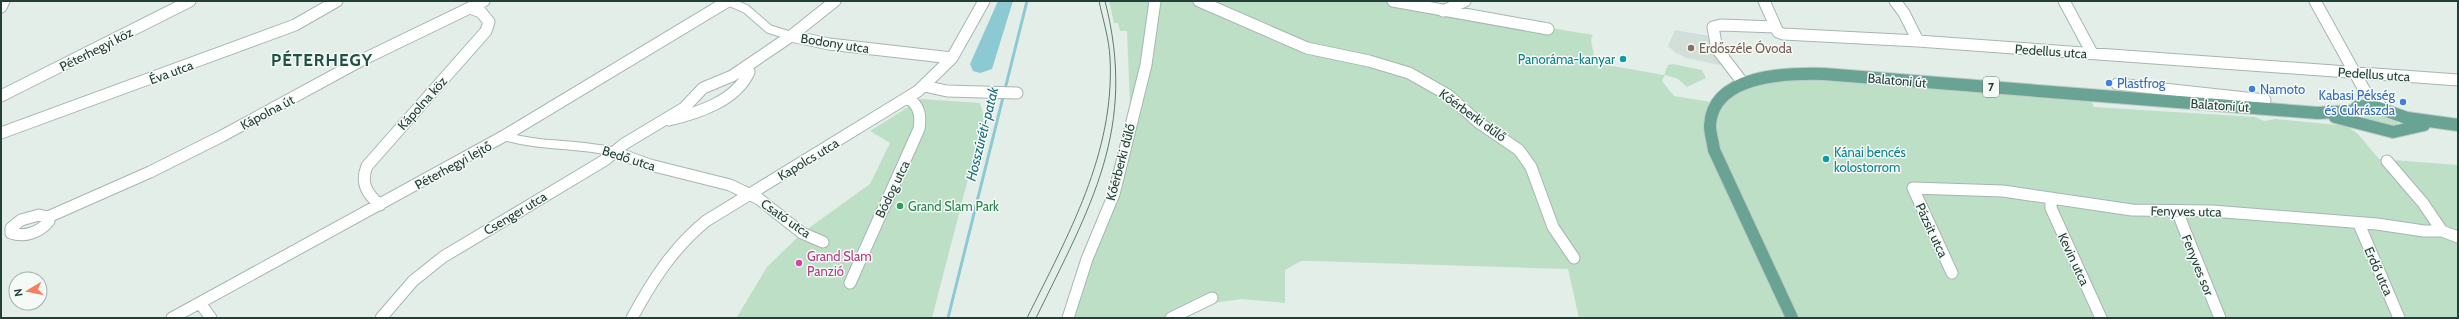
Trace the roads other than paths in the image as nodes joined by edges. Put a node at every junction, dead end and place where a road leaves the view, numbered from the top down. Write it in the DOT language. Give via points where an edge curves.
graph roads {
  1 [pos="4,1"];
  2 [pos="190,1"];
  3 [pos="337,1"];
  4 [pos="484,1"];
  5 [pos="728,1"];
  6 [pos="835,1"];
  7 [pos="984,1"];
  8 [pos="1155,1"];
  9 [pos="1199,1"];
  10 [pos="1393,1"];
  11 [pos="1465,1"];
  12 [pos="1764,1"];
  13 [pos="1895,1"];
  14 [pos="2064,1"];
  15 [pos="2315,1"];
  16 [pos="1,7"];
  17 [pos="470,8"];
  18 [pos="1444,10"];
  19 [pos="1776,27"];
  20 [pos="1548,29"];
  21 [pos="791,36"];
  22 [pos="1918,41"];
  23 [pos="2092,53"];
  24 [pos="952,58"];
  25 [pos="745,67"];
  26 [pos="2355,72"];
  27 [pos="2458,80"];
  28 [pos="1743,83"];
  29 [pos="2117,84"];
  30 [pos="924,86"];
  31 [pos="1014,93"];
  32 [pos="2366,93"];
  33 [pos="1,96"];
  34 [pos="2235,97"];
  35 [pos="908,98"];
  36 [pos="2265,100"];
  37 [pos="2364,105"];
  38 [pos="2243,107"];
  39 [pos="2383,108"];
  40 [pos="2353,111"];
  41 [pos="2318,113"];
  42 [pos="2399,115"];
  43 [pos="660,121"];
  44 [pos="2365,124"];
  45 [pos="2441,124"];
  46 [pos="2458,125"];
  47 [pos="2408,126"];
  48 [pos="1,133"];
  49 [pos="504,136"];
  50 [pos="614,152"];
  51 [pos="2387,161"];
  52 [pos="1913,188"];
  53 [pos="750,194"];
  54 [pos="2051,199"];
  55 [pos="380,205"];
  56 [pos="2177,211"];
  57 [pos="2359,224"];
  58 [pos="2442,231"];
  59 [pos="2458,237"];
  60 [pos="1,238"];
  61 [pos="822,242"];
  62 [pos="1574,258"];
  63 [pos="1952,273"];
  64 [pos="850,283"];
  65 [pos="1212,298"];
  66 [pos="200,303"];
  67 [pos="2398,314"];
  68 [pos="172,318"];
  69 [pos="211,318"];
  70 [pos="381,318"];
  71 [pos="632,318"];
  72 [pos="1068,318"];
  73 [pos="1171,318"];
  74 [pos="1792,318"];
  75 [pos="2101,318"];
  76 [pos="2220,318"];
  77 [pos="2410,318"];
  1 -- 16 [label="street"];
  2 -- 33 [label="street, Péterhegyi köz"];
  3 -- 48 [label="street, Éva utca" via="295,25"];
  4 -- 17 [label="street, Kápolna út"];
  5 -- 21 [label="street, Bodony utca" via="746,8 769,29"];
  5 -- 49 [label="street, Péterhegyi lejtő"];
  6 -- 21 [label="street, Csenger utca"];
  7 -- 24 [label="street, Kapolcs utca"];
  8 -- 72 [label="street, Kőérberki dűlő" via="1146,65 1114,194 1087,259"];
  9 -- 62 [label="street, Kőérberki dűlő" via="1307,48 1375,62 1409,73 1448,95 1478,122 1519,150 1531,167 1553,227"];
  10 -- 18 [label="street"];
  11 -- 18 [label="street"];
  12 -- 19 [label="street"];
  13 -- 22 [label="street"];
  14 -- 23 [label="street"];
  15 -- 26 [label="street"];
  17 -- 55 [label="street, Kápolna köz" via="480,11 486,17 489,22 486,31 364,171 361,182 363,187"];
  17 -- 60 [label="street, Kápolna út" via="355,63 208,143 48,216 36,215 21,220 11,228 13,234"];
  18 -- 20 [label="street"];
  19 -- 22 [label="street, Pedellus utca" via="1778,32 1783,34"];
  19 -- 28 [label="street, Pedellus utca" via="1713,27 1717,49"];
  21 -- 24 [label="street, Bodony utca" via="829,44"];
  21 -- 25 [label="street, Csenger utca"];
  22 -- 23 [label="street, Pedellus utca"];
  23 -- 26 [label="street, Pedellus utca"];
  24 -- 30 [label="street, Kapolcs utca"];
  25 -- 43 [label="street, Csenger utca" via="732,76 703,88 684,108"];
  25 -- 43 [label="street, Csenger utca" via="749,72 748,76 724,98 689,116"];
  26 -- 27 [label="street, Pedellus utca"];
  26 -- 32 [label="street"];
  28 -- 38 [label="main road, Balatoni út / 7" via="1776,75 1824,74"];
  28 -- 74 [label="main road, Balatoni út / 7" via="1733,87 1717,103 1711,117 1711,139"];
  29 -- 34 [label="street"];
  30 -- 31 [label="street" via="941,90"];
  30 -- 35 [label="street, Kapolcs utca"];
  32 -- 37 [label="street"];
  32 -- 39 [label="street"];
  34 -- 36 [label="street"];
  34 -- 38 [label="street"];
  35 -- 53 [label="street, Kapolcs utca"];
  35 -- 64 [label="street, Bódog utca" via="916,102 919,109 919,129"];
  37 -- 39 [label="main road, Balatoni út / 7"];
  37 -- 40 [label="main road, Balatoni út / 7" via="2354,108"];
  38 -- 41 [label="main road, Balatoni út / 7"];
  39 -- 42 [label="main road, Balatoni út / 7"];
  40 -- 41 [label="main road, Balatoni út / 7"];
  40 -- 44 [label="main road"];
  41 -- 44 [label="main road, Balatoni út / 7"];
  42 -- 45 [label="main road, Balatoni út / 7"];
  42 -- 47 [label="main road, Balatoni út / 7"];
  43 -- 50 [label="street, Csenger utca"];
  44 -- 47 [label="main road, Balatoni út / 7" via="2393,132 2401,131"];
  45 -- 46 [label="main road, Balatoni út / 7"];
  45 -- 47 [label="main road, Balatoni út / 7"];
  49 -- 50 [label="street, Bedő utca" via="533,144 600,148"];
  49 -- 55 [label="street, Péterhegyi lejtő"];
  50 -- 53 [label="street, Bedő utca" via="650,166 713,179"];
  50 -- 70 [label="street, Csenger utca" via="443,257 413,281"];
  51 -- 58 [label="street" via="2423,203"];
  52 -- 54 [label="street, Fenyves utca" via="2003,191"];
  52 -- 63 [label="street, Pázsit utca"];
  53 -- 61 [label="street, Csató utca" via="802,233"];
  53 -- 71 [label="street, Kapolcs utca" via="686,235 657,272"];
  54 -- 56 [label="street, Fenyves utca" via="2132,210"];
  54 -- 75 [label="street, Kevin utca" via="2051,208"];
  55 -- 66 [label="street, Péterhegyi lejtő"];
  56 -- 57 [label="street, Fenyves utca" via="2212,211"];
  56 -- 76 [label="street, Fenyves sor"];
  57 -- 58 [label="street, Fenyves utca"];
  57 -- 67 [label="street, Erdő utca"];
  58 -- 59 [label="street, Fenyves utca"];
  65 -- 73 [label="street"];
  66 -- 68 [label="street, Péterhegyi lejtő"];
  66 -- 69 [label="street"];
  67 -- 77 [label="street"];
}
